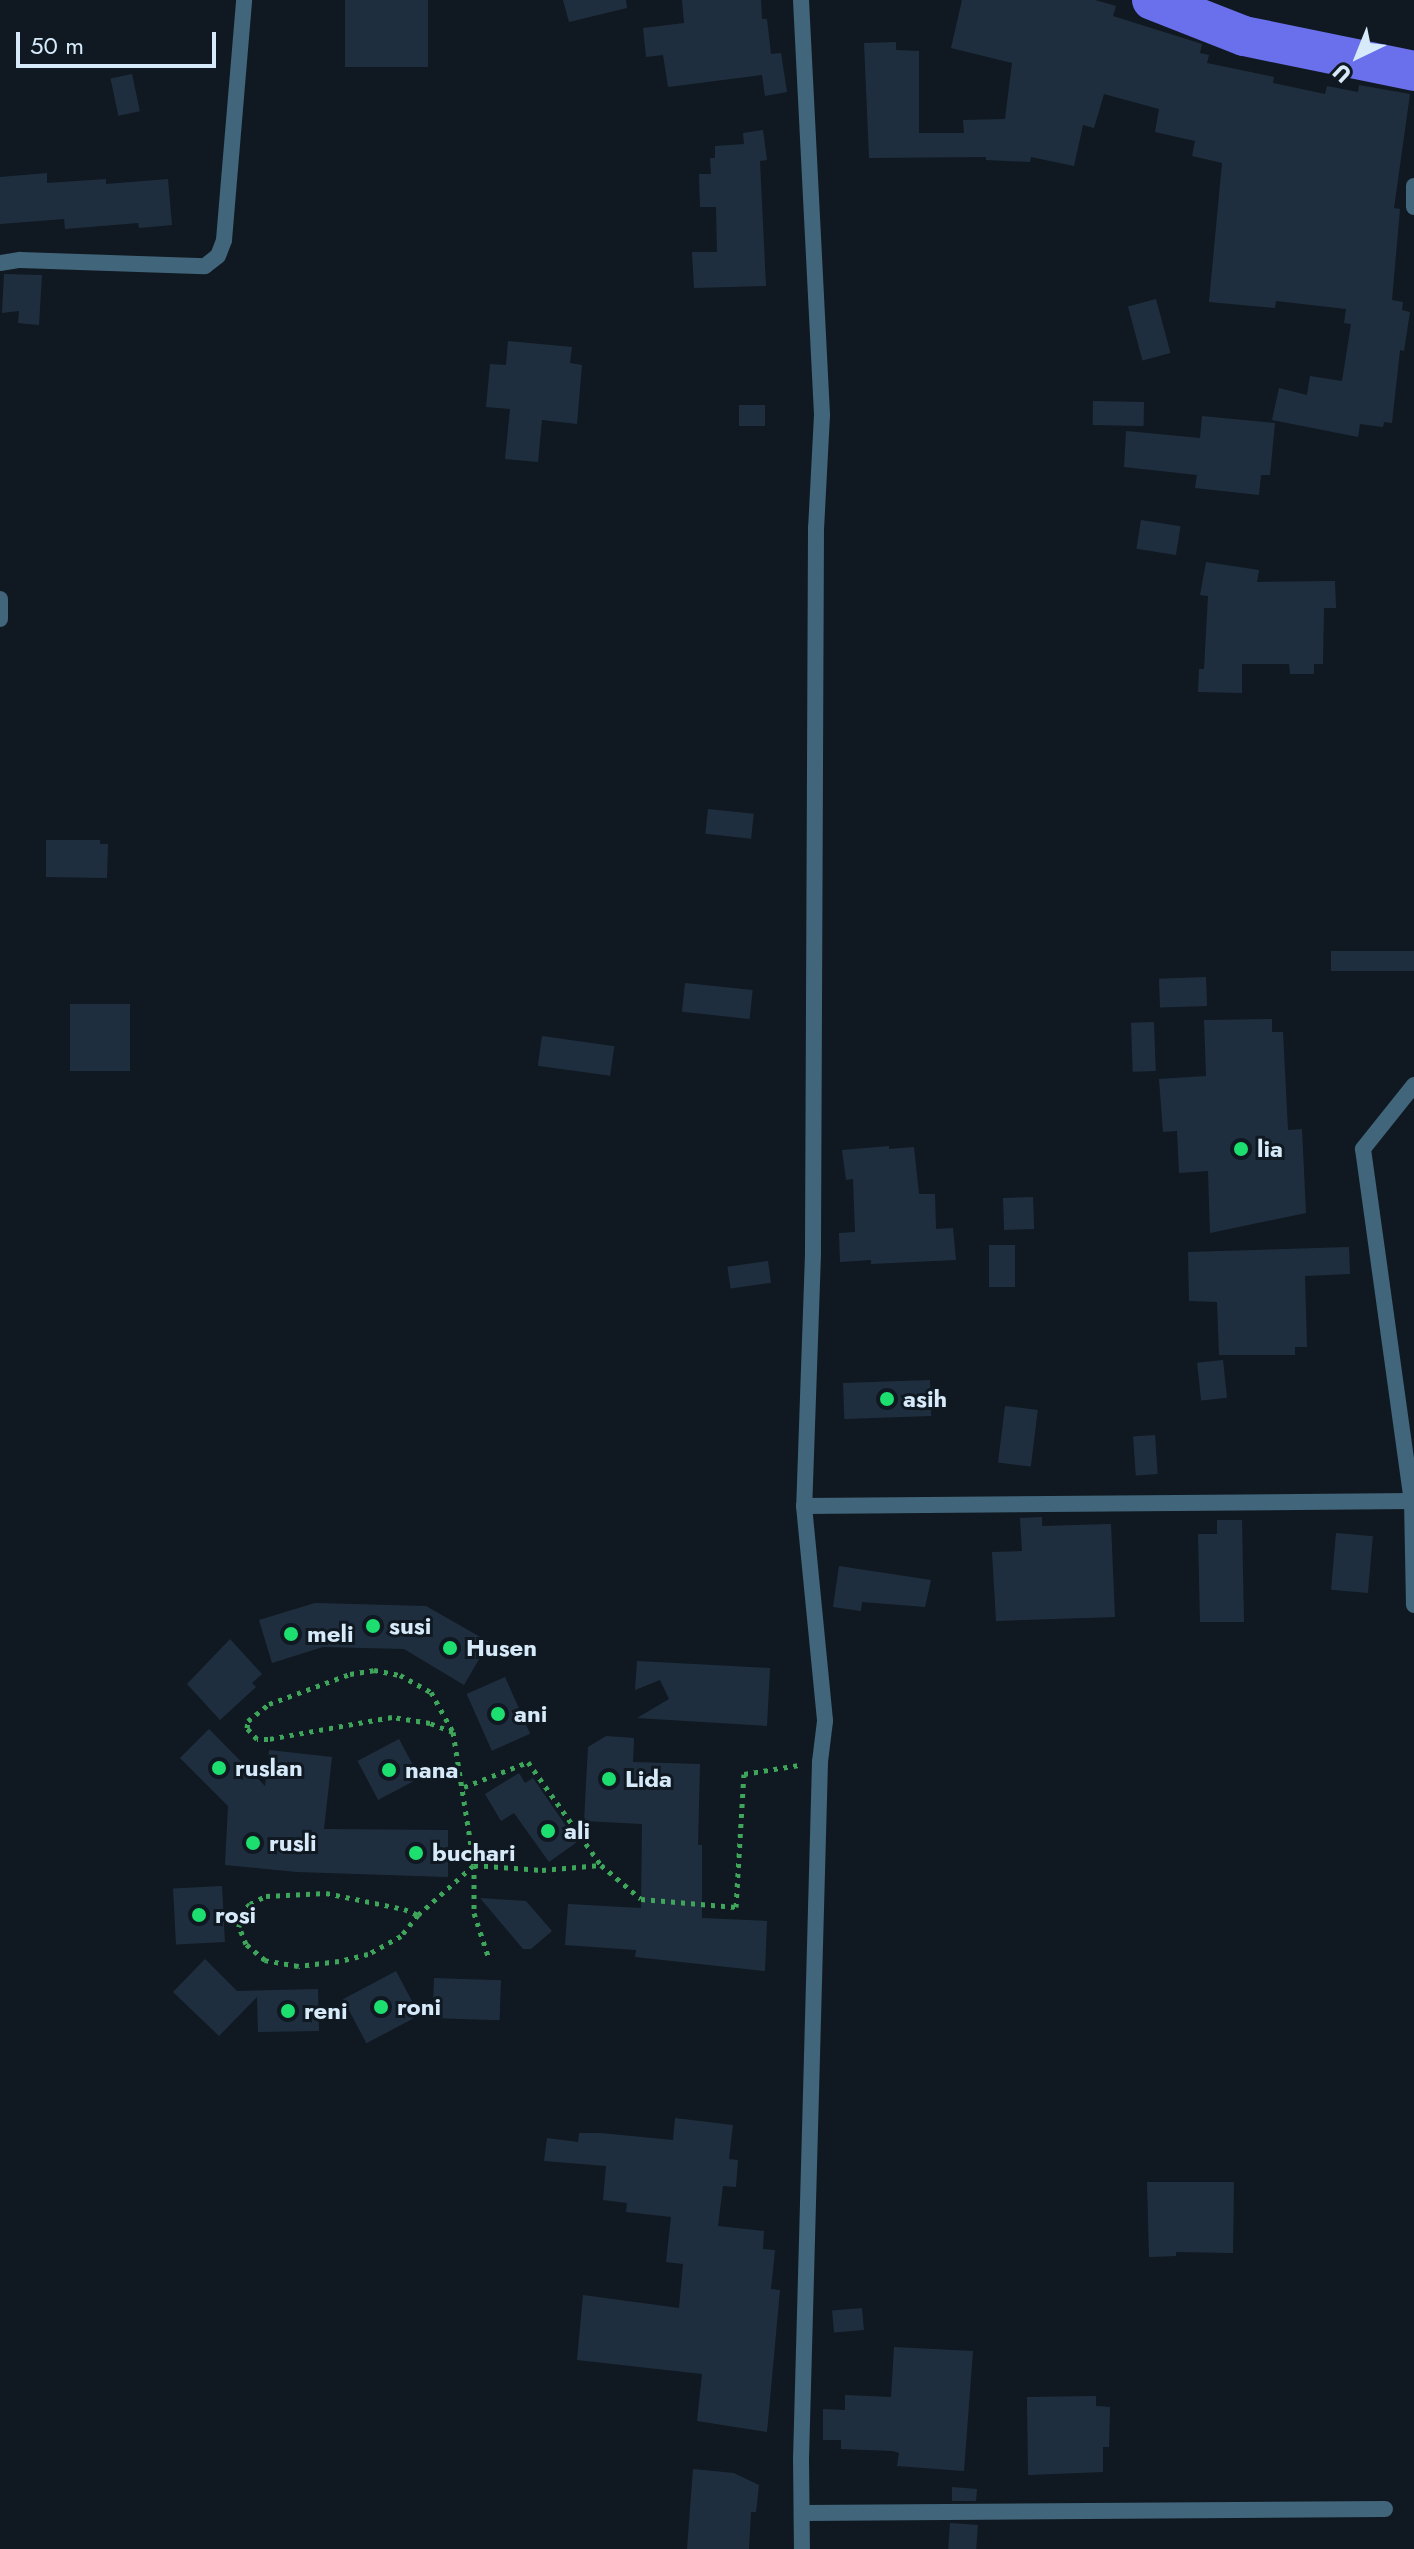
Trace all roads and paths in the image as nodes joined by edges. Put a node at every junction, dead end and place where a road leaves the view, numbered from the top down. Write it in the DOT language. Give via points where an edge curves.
graph roads {
  1 [pos="244,0"];
  2 [pos="801,0"];
  3 [pos="1152,0"];
  4 [pos="1414,71"];
  5 [pos="1414,186"];
  6 [pos="1414,207"];
  7 [pos="0,263"];
  8 [pos="0,599"];
  9 [pos="0,619"];
  10 [pos="1414,1085"];
  11 [pos="1412,1501"];
  12 [pos="804,1506"];
  13 [pos="1414,1605"];
  14 [pos="453,1732"];
  15 [pos="820,1762"];
  16 [pos="464,1787"];
  17 [pos="474,1865"];
  18 [pos="601,1865"];
  19 [pos="418,1915"];
  20 [pos="489,1959"];
  21 [pos="1385,2509"];
  22 [pos="803,2513"];
  23 [pos="802,2549"];
  1 -- 7 [label="street" via="224,240 218,256 205,266"];
  2 -- 12 [label="street" via="822,415 816,528 813,1254"];
  3 -- 4 [label="main road" via="1244,36"];
  5 -- 6 [label="street"];
  8 -- 9 [label="street"];
  10 -- 11 [label="street" via="1363,1149"];
  11 -- 12 [label="street"];
  11 -- 13 [label="street"];
  12 -- 15 [label="street" via="825,1721"];
  14 -- 14 [label="path" via="431,1692 400,1675 374,1670 269,1704 247,1728 257,1739 268,1739 392,1717"];
  14 -- 16 [label="path"];
  15 -- 18 [label="path" via="744,1774 736,1907 641,1899"];
  15 -- 22 [label="street"];
  16 -- 17 [label="path"];
  16 -- 18 [label="path" via="528,1762"];
  17 -- 18 [label="path" via="542,1870"];
  17 -- 19 [label="path"];
  17 -- 20 [label="path" via="474,1913"];
  19 -- 19 [label="path" via="401,1936 368,1954 298,1966 265,1960 246,1944 239,1927 240,1914 266,1896 326,1893"];
  21 -- 22 [label="street"];
  22 -- 23 [label="street"];
}
